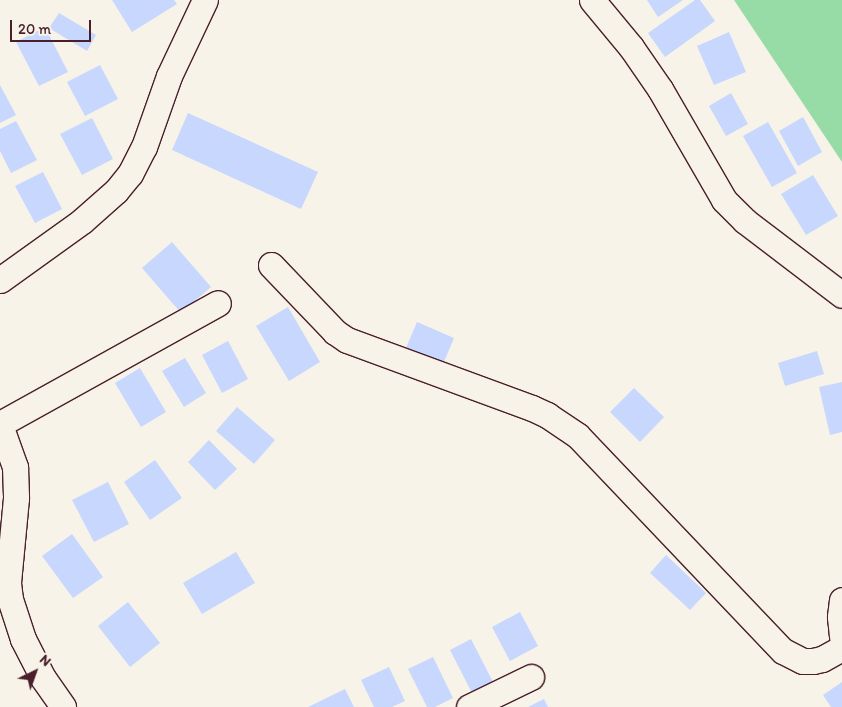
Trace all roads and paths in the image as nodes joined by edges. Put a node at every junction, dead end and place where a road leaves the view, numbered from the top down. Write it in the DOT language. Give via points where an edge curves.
graph roads {
  1 [pos="204,0"];
  2 [pos="592,0"];
  3 [pos="271,265"];
  4 [pos="0,280"];
  5 [pos="842,295"];
  6 [pos="218,304"];
  7 [pos="0,424"];
  8 [pos="842,600"];
  9 [pos="842,637"];
  10 [pos="842,648"];
  11 [pos="531,677"];
  12 [pos="63,707"];
  13 [pos="469,707"];
  1 -- 4 [label="street" via="130,174 82,221"];
  2 -- 5 [label="street" via="660,89 724,200 745,221"];
  3 -- 10 [label="street" via="335,332 347,340 532,408 578,436 788,655 813,661"];
  6 -- 7 [label="street"];
  7 -- 12 [label="street" via="15,467 16,498 8,583 10,599 23,640"];
  8 -- 9 [label="street"];
  11 -- 13 [label="street"];
}
